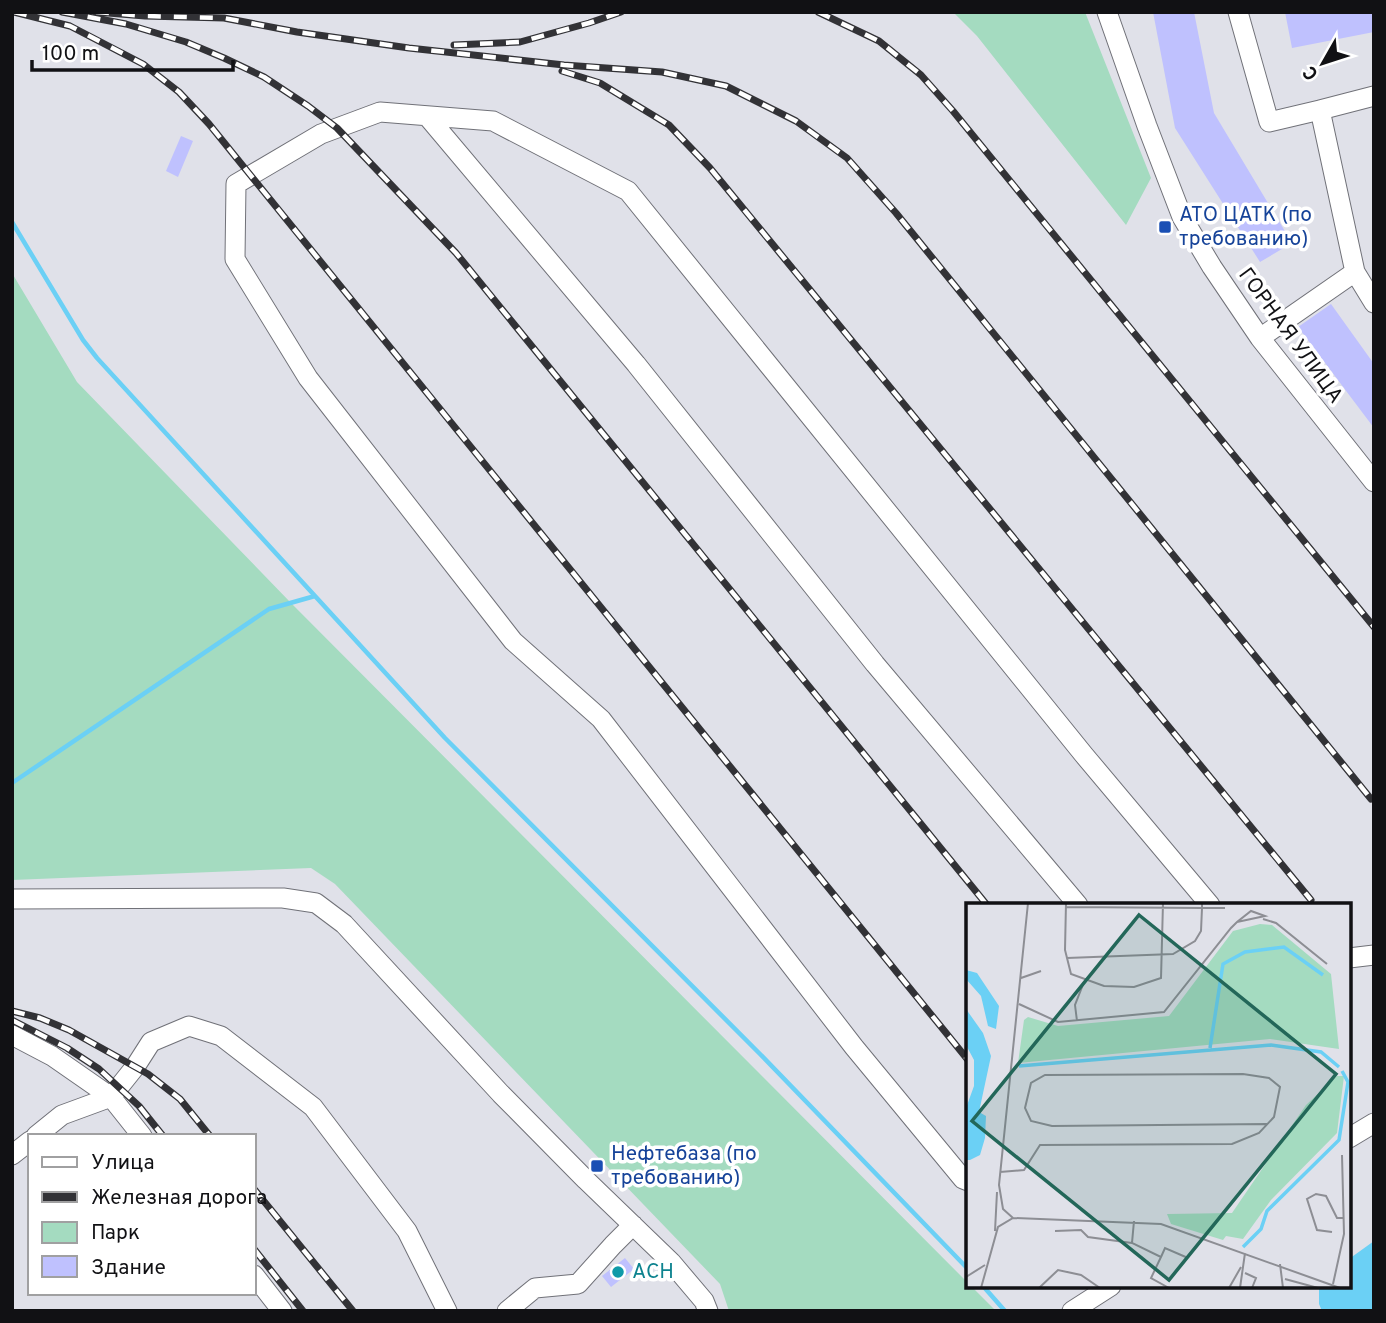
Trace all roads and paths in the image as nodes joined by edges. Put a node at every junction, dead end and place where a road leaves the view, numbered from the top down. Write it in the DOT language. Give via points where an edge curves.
graph roads {
  1 [pos="1107,12"];
  2 [pos="1238,12"];
  3 [pos="1374,96"];
  4 [pos="1320,110"];
  5 [pos="427,116"];
  6 [pos="1355,272"];
  7 [pos="1374,303"];
  8 [pos="1260,338"];
  9 [pos="1374,482"];
  10 [pos="12,899"];
  11 [pos="1076,903"];
  12 [pos="1208,903"];
  13 [pos="1374,955"];
  14 [pos="1351,958"];
  15 [pos="12,1035"];
  16 [pos="111,1097"];
  17 [pos="1374,1123"];
  18 [pos="38,1134"];
  19 [pos="140,1134"];
  20 [pos="1351,1137"];
  21 [pos="28,1143"];
  22 [pos="12,1155"];
  23 [pos="966,1180"];
  24 [pos="633,1225"];
  25 [pos="256,1278"];
  26 [pos="1108,1288"];
  27 [pos="282,1311"];
  28 [pos="447,1311"];
  29 [pos="507,1311"];
  30 [pos="709,1311"];
  31 [pos="1072,1311"];
  1 -- 8 [label="street, ГОРНАЯ УЛИЦА" via="1182,217"];
  2 -- 4 [label="street" via="1269,122"];
  3 -- 4 [label="street"];
  4 -- 6 [label="street"];
  5 -- 11 [label="street"];
  5 -- 12 [label="street" via="493,121 628,191"];
  5 -- 23 [label="street" via="380,112 321,134 236,184 235,258 308,378 513,641 601,719 854,1047"];
  6 -- 7 [label="street"];
  6 -- 8 [label="street"];
  8 -- 9 [label="street, ГОРНАЯ УЛИЦА"];
  10 -- 24 [label="street" via="283,898 316,903 344,923 501,1094"];
  13 -- 14 [label="street"];
  15 -- 16 [label="street"];
  16 -- 18 [label="street" via="62,1115"];
  16 -- 19 [label="street"];
  16 -- 28 [label="street" via="150,1042 189,1026 221,1036 313,1107 407,1231"];
  17 -- 20 [label="street"];
  21 -- 22 [label="street"];
  24 -- 29 [label="street" via="578,1284 535,1288"];
  24 -- 30 [label="street" via="671,1262"];
  25 -- 27 [label="street"];
  26 -- 31 [label="street"];
}
